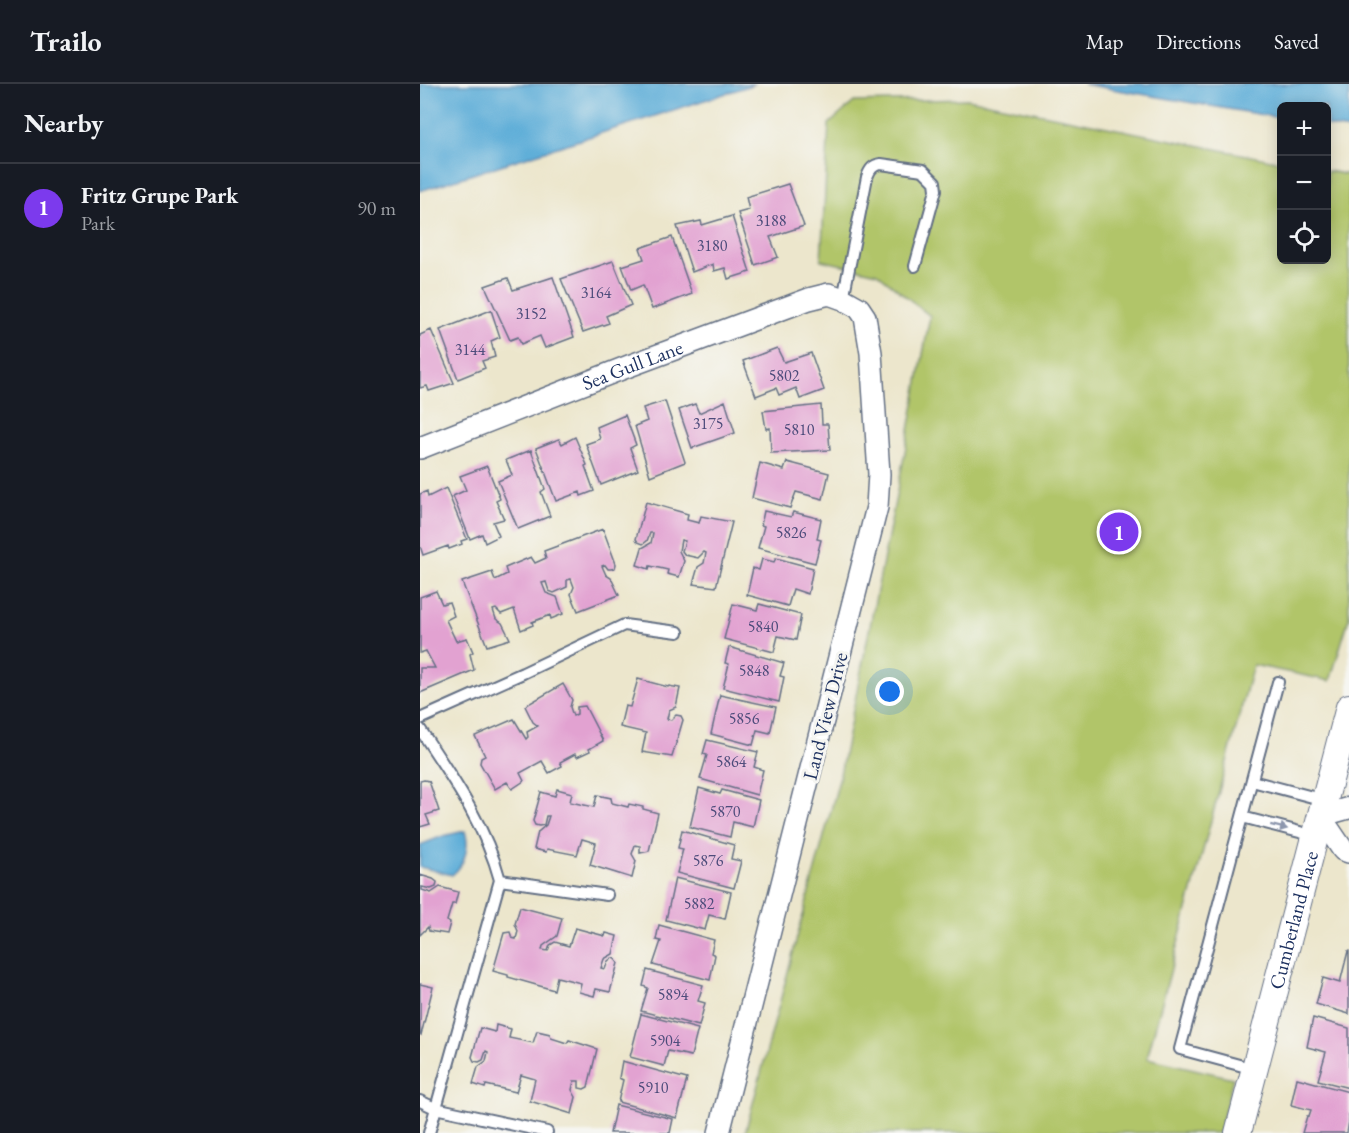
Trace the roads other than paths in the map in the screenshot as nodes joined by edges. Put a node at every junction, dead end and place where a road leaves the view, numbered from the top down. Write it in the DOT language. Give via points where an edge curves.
graph roads {
  1 [pos="915,266"];
  2 [pos="846,299"];
  3 [pos="420,448"];
  4 [pos="678,632"];
  5 [pos="1278,681"];
  6 [pos="1349,707"];
  7 [pos="420,719"];
  8 [pos="420,729"];
  9 [pos="1252,781"];
  10 [pos="1349,808"];
  11 [pos="1242,817"];
  12 [pos="1320,817"];
  13 [pos="1349,852"];
  14 [pos="500,880"];
  15 [pos="607,895"];
  16 [pos="1254,1069"];
  17 [pos="420,1101"];
  18 [pos="435,1108"];
  19 [pos="547,1132"];
  20 [pos="429,1133"];
  21 [pos="719,1133"];
  22 [pos="1238,1133"];
  1 -- 2 [label="lane" via="935,182 923,170 875,165 867,177"];
  2 -- 3 [label="street, Sea Gull Lane" via="829,294 808,299"];
  2 -- 21 [label="street, Land View Drive" via="859,308 869,333 879,474 877,507"];
  4 -- 7 [label="lane" via="624,626"];
  5 -- 9 [label="lane"];
  6 -- 12 [label="street, Cumberland Place"];
  8 -- 14 [label="lane" via="459,788 493,855"];
  9 -- 11 [label="lane"];
  9 -- 12 [label="lane"];
  10 -- 12 [label="street"];
  11 -- 12 [label="lane, one-way"];
  11 -- 16 [label="lane" via="1180,1049"];
  12 -- 13 [label="street" via="1343,850"];
  12 -- 16 [label="street, Cumberland Place"];
  14 -- 15 [label="lane"];
  14 -- 18 [label="lane"];
  16 -- 22 [label="street, Cumberland Place"];
  17 -- 18 [label="lane"];
  18 -- 19 [label="lane"];
  18 -- 20 [label="lane"];
}
